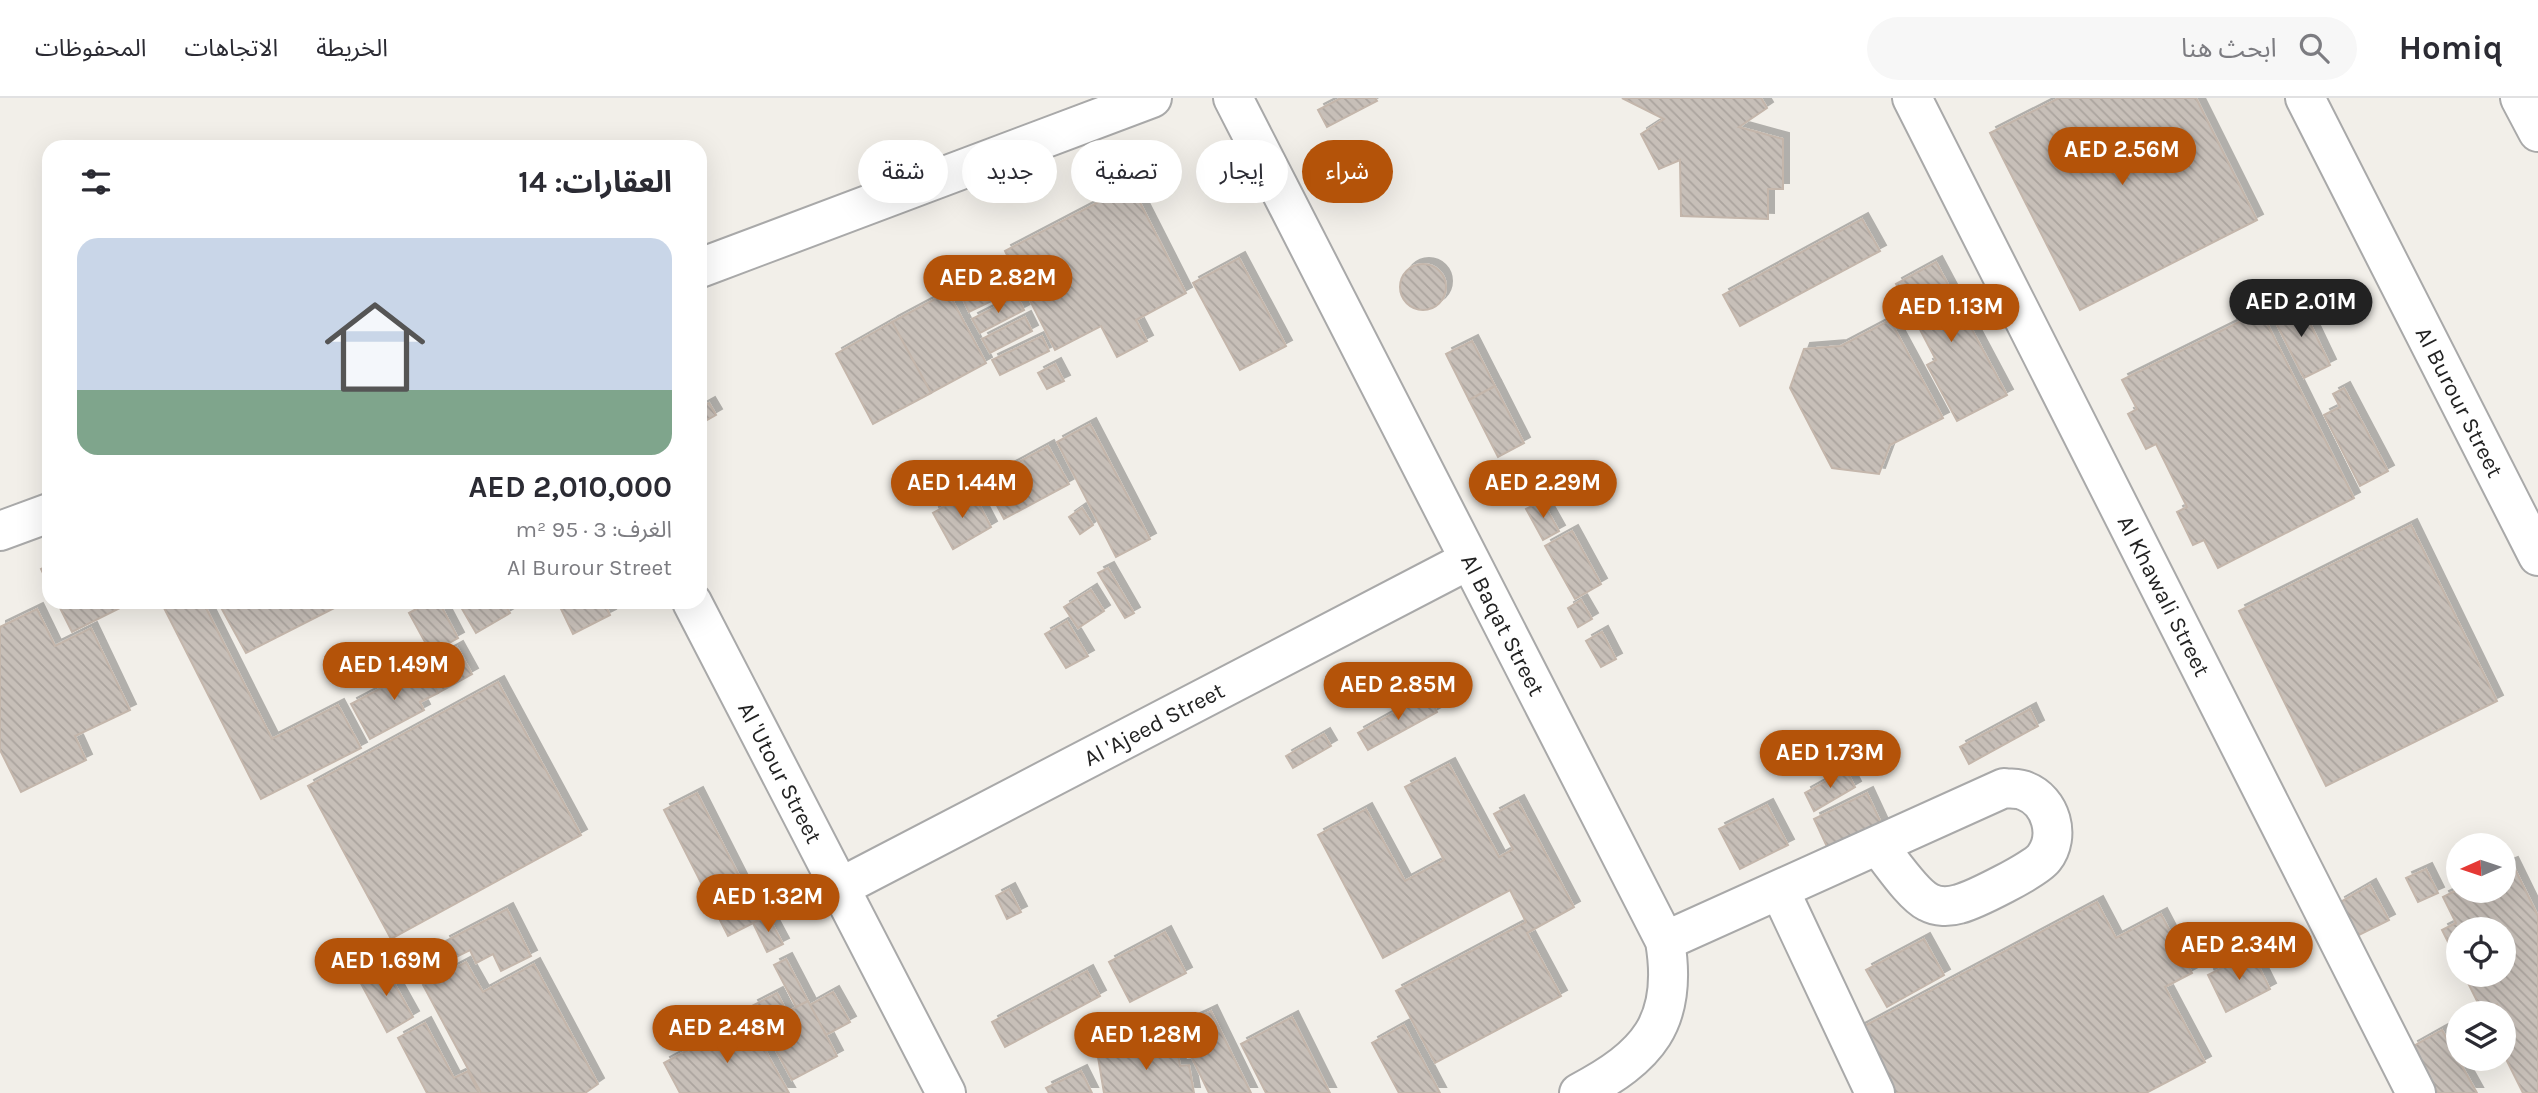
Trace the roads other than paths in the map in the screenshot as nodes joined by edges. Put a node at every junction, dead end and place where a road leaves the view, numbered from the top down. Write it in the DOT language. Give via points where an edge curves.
graph roads {
  1 [pos="1152,98"];
  2 [pos="1233,98"];
  3 [pos="1912,98"];
  4 [pos="2305,98"];
  5 [pos="2520,98"];
  6 [pos="2538,132"];
  7 [pos="707,265"];
  8 [pos="42,516"];
  9 [pos="0,531"];
  10 [pos="2538,556"];
  11 [pos="1469,561"];
  12 [pos="696,609"];
  13 [pos="1878,846"];
  14 [pos="839,888"];
  15 [pos="1780,891"];
  16 [pos="1665,941"];
  17 [pos="946,1093"];
  18 [pos="1579,1093"];
  19 [pos="1875,1093"];
  20 [pos="2416,1093"];
  1 -- 7 [label="street"];
  2 -- 11 [label="street, Al Baqat Street"];
  3 -- 20 [label="street, Al Khawali Street"];
  4 -- 10 [label="street, Al Burour Street"];
  5 -- 6 [label="street"];
  8 -- 9 [label="street"];
  11 -- 14 [label="street, Al 'Ajeed Street"];
  11 -- 16 [label="street, Al Baqat Street"];
  12 -- 14 [label="street, Al 'Utour Street"];
  13 -- 15 [label="street"];
  14 -- 17 [label="street, Al 'Utour Street"];
  15 -- 16 [label="street"];
  15 -- 19 [label="street"];
  16 -- 18 [label="street, Al Baqat Street" via="1670,966 1668,992 1650,1040 1613,1075"];
}
